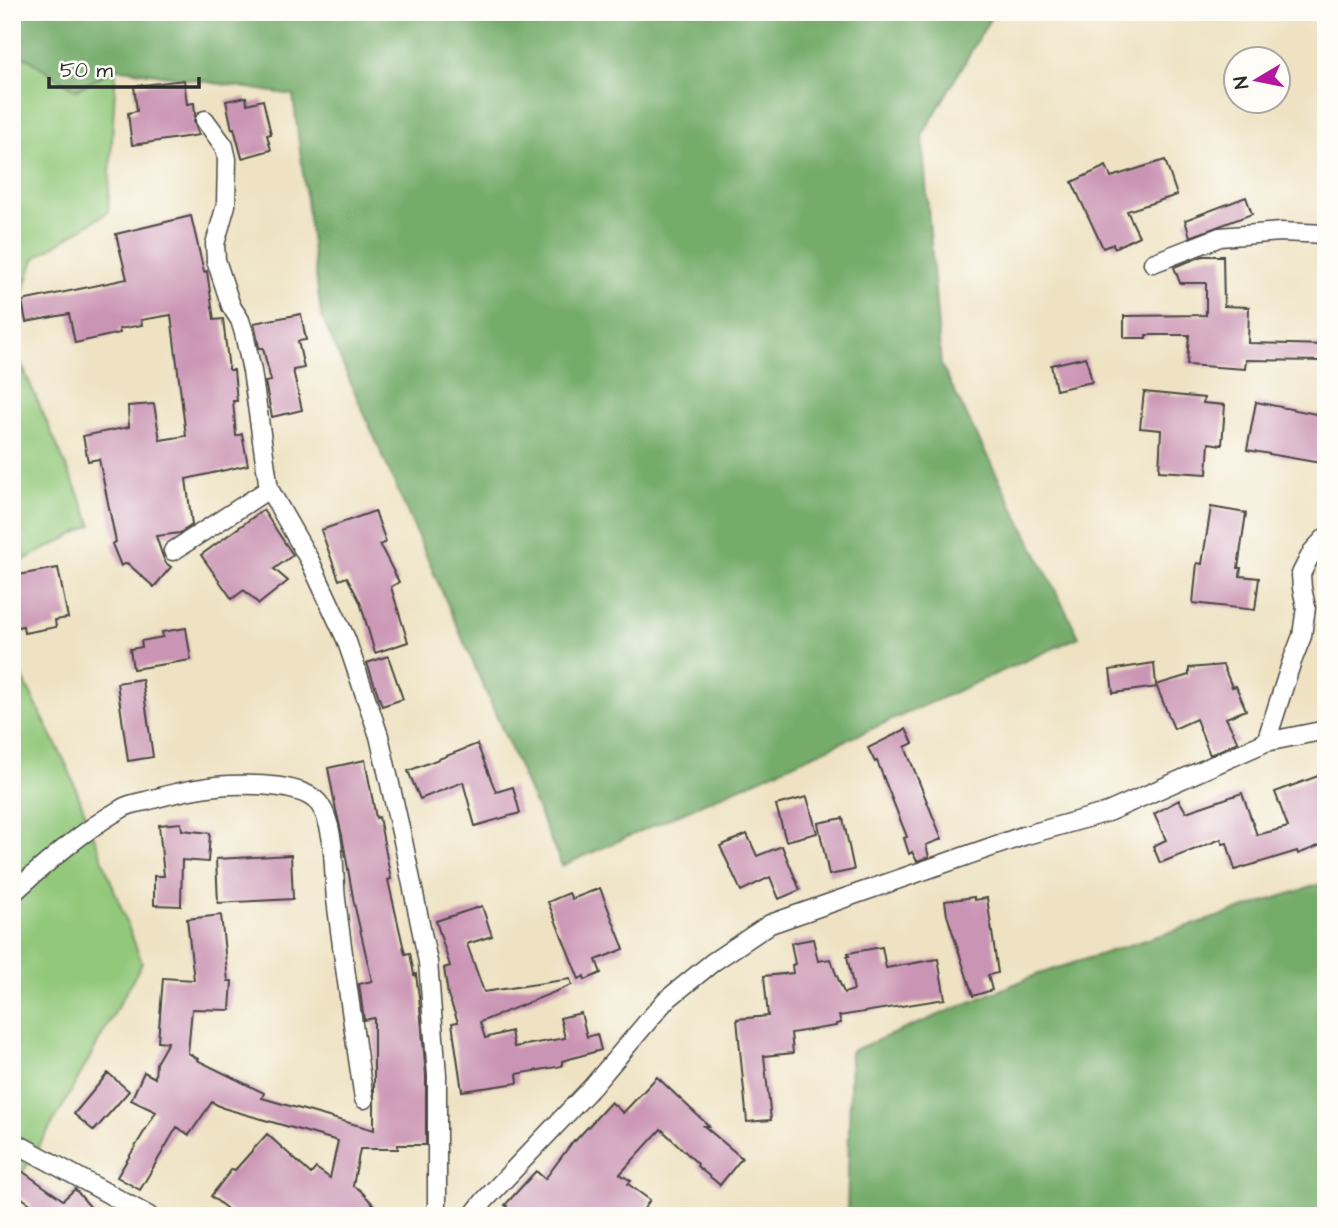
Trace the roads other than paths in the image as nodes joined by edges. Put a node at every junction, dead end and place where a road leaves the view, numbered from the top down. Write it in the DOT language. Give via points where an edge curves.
graph roads {
  1 [pos="205,120"];
  2 [pos="1326,234"];
  3 [pos="1153,263"];
  4 [pos="269,489"];
  5 [pos="1326,537"];
  6 [pos="173,551"];
  7 [pos="1326,730"];
  8 [pos="1266,742"];
  9 [pos="12,894"];
  10 [pos="364,1099"];
  11 [pos="12,1141"];
  12 [pos="149,1216"];
  13 [pos="437,1216"];
  14 [pos="472,1216"];
  1 -- 4 [label="street" via="224,146 227,159 226,205 215,244 216,260 244,333"];
  2 -- 3 [label="street" via="1220,237"];
  4 -- 6 [label="street"];
  4 -- 13 [label="street" via="310,561 346,639 379,736 428,962 437,1075"];
  5 -- 8 [label="street" via="1301,574 1306,607 1302,636"];
  7 -- 8 [label="street"];
  8 -- 14 [label="street" via="1108,812 1023,836 770,924 665,1001"];
  9 -- 10 [label="street" via="51,858 124,807 228,785 310,794 322,807 330,836"];
  11 -- 12 [label="street"];
}
